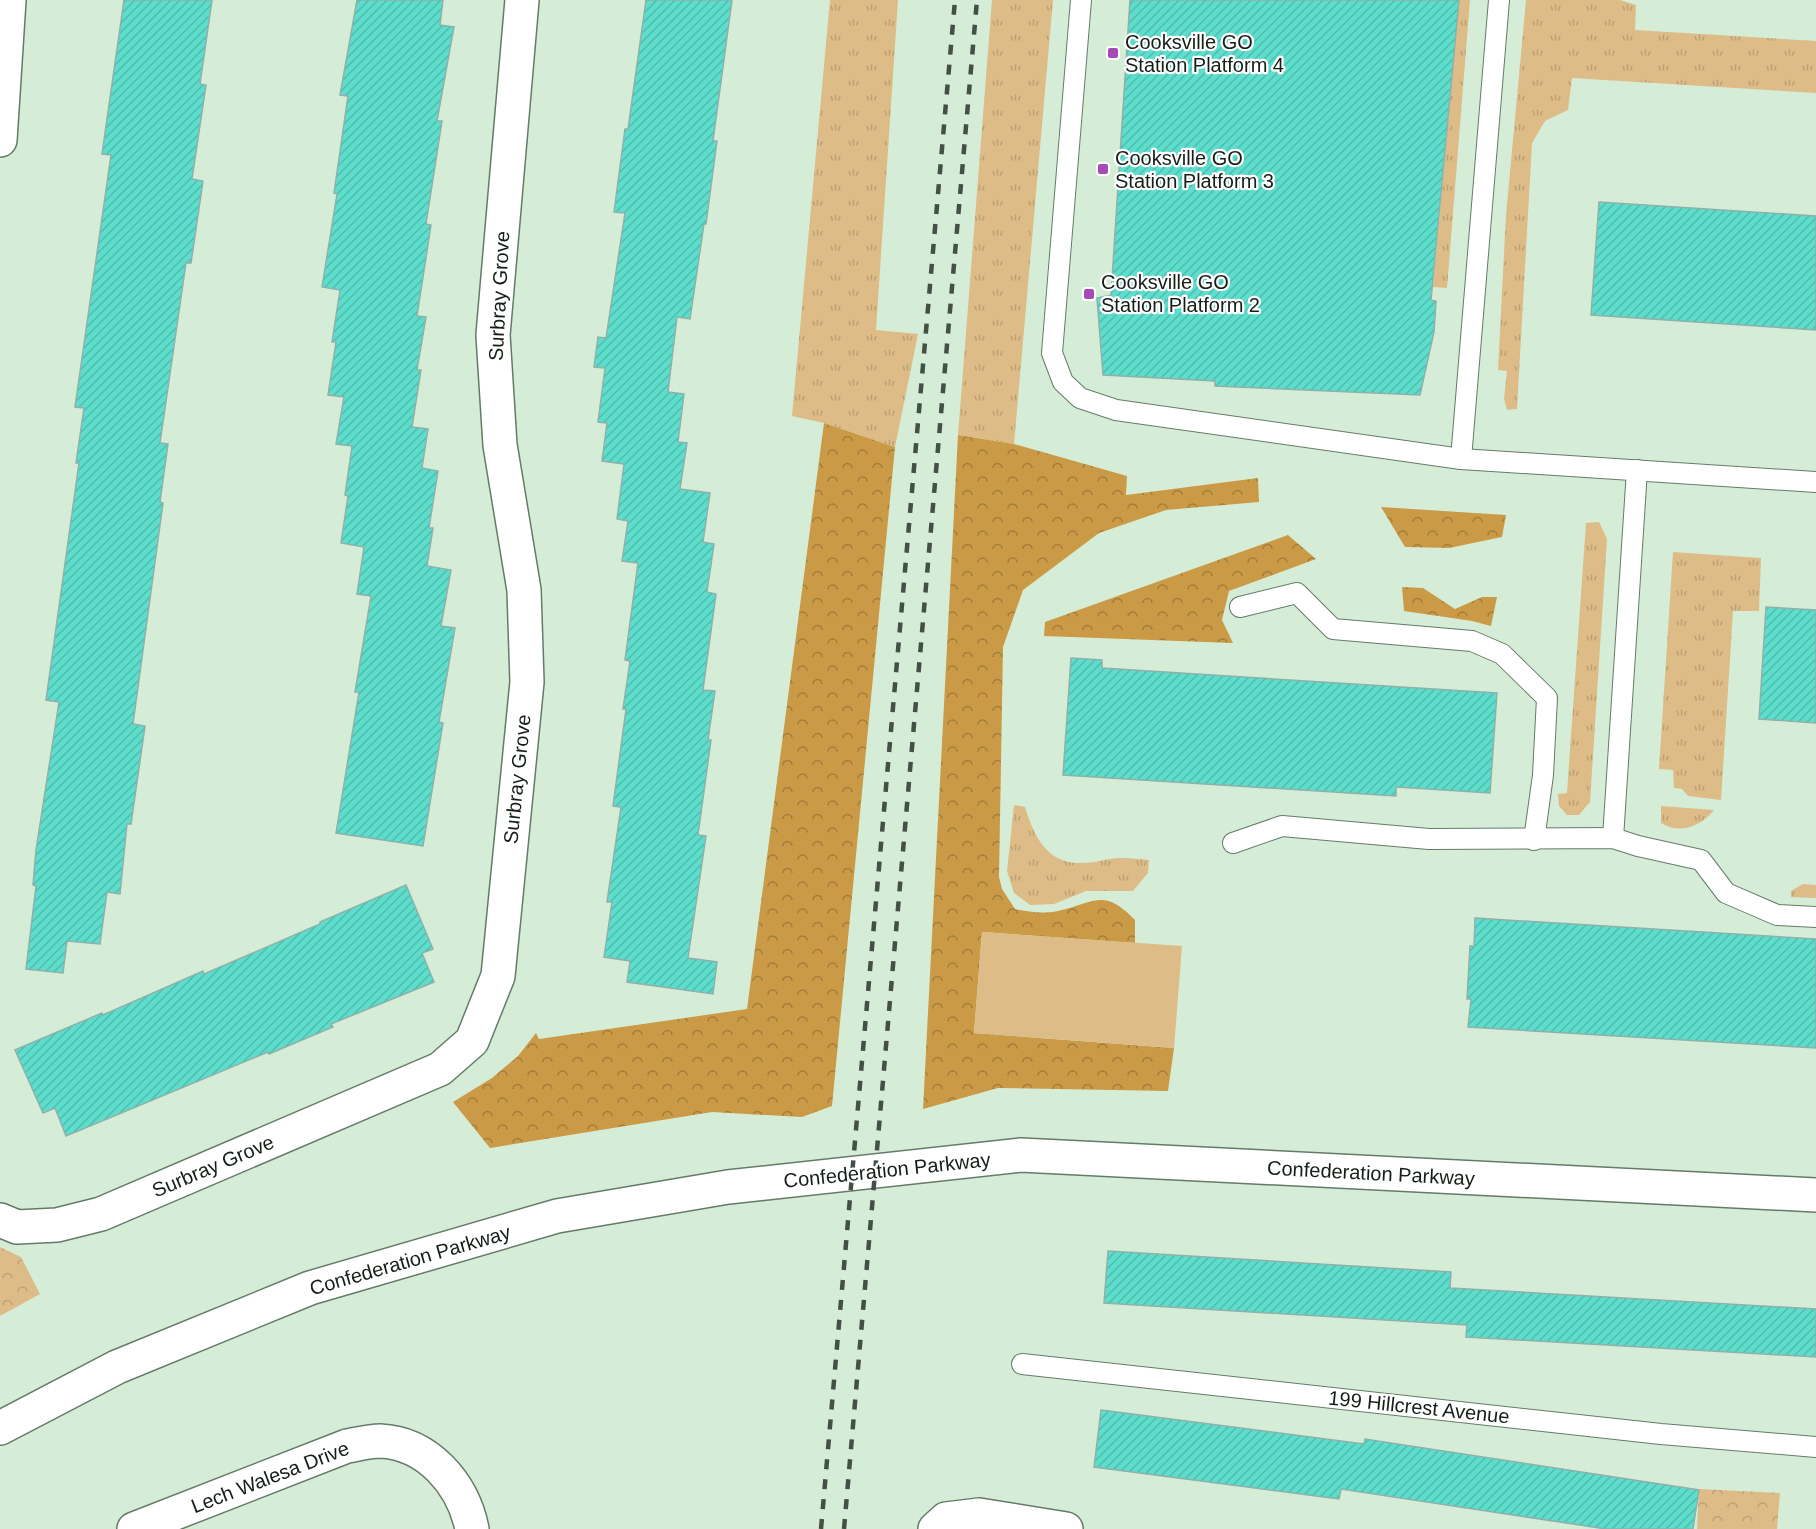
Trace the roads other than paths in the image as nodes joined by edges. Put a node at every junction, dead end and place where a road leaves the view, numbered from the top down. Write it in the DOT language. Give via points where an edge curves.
graph roads {
  1 [pos="9,0"];
  2 [pos="522,0"];
  3 [pos="1081,0"];
  4 [pos="1499,0"];
  5 [pos="2,63"];
  6 [pos="0,140"];
  7 [pos="1461,459"];
  8 [pos="1637,470"];
  9 [pos="1816,482"];
  10 [pos="1240,607"];
  11 [pos="1613,838"];
  12 [pos="1534,840"];
  13 [pos="1233,843"];
  14 [pos="1816,917"];
  15 [pos="1816,1195"];
  16 [pos="0,1220"];
  17 [pos="1023,1364"];
  18 [pos="0,1428"];
  19 [pos="1816,1447"];
  20 [pos="134,1529"];
  21 [pos="472,1529"];
  22 [pos="935,1529"];
  23 [pos="1066,1529"];
  1 -- 5 [label="street"];
  2 -- 16 [label="street, Surbray Grove" via="493,335 500,445 524,591 527,682 498,976 482,1020 472,1041 440,1069 101,1214 57,1225 17,1227"];
  3 -- 7 [label="lane" via="1052,353 1063,382 1080,398 1116,410"];
  4 -- 7 [label="lane"];
  5 -- 6 [label="street"];
  7 -- 8 [label="lane"];
  8 -- 9 [label="lane"];
  8 -- 11 [label="lane"];
  10 -- 12 [label="lane" via="1297,593 1333,629 1472,641 1503,654 1546,698 1543,775"];
  11 -- 12 [label="lane"];
  11 -- 14 [label="lane" via="1701,860 1726,892 1777,915"];
  12 -- 13 [label="lane" via="1429,839 1282,826"];
  15 -- 18 [label="street, Confederation Parkway" via="1022,1155 728,1187 557,1216 310,1288 117,1367"];
  17 -- 19 [label="lane, 199 Hillcrest Avenue" via="1649,1433"];
  20 -- 21 [label="street, Lech Walesa Drive" via="347,1446 380,1441 411,1446 438,1464 459,1492"];
  22 -- 23 [label="street" via="946,1519 979,1515"];
}
